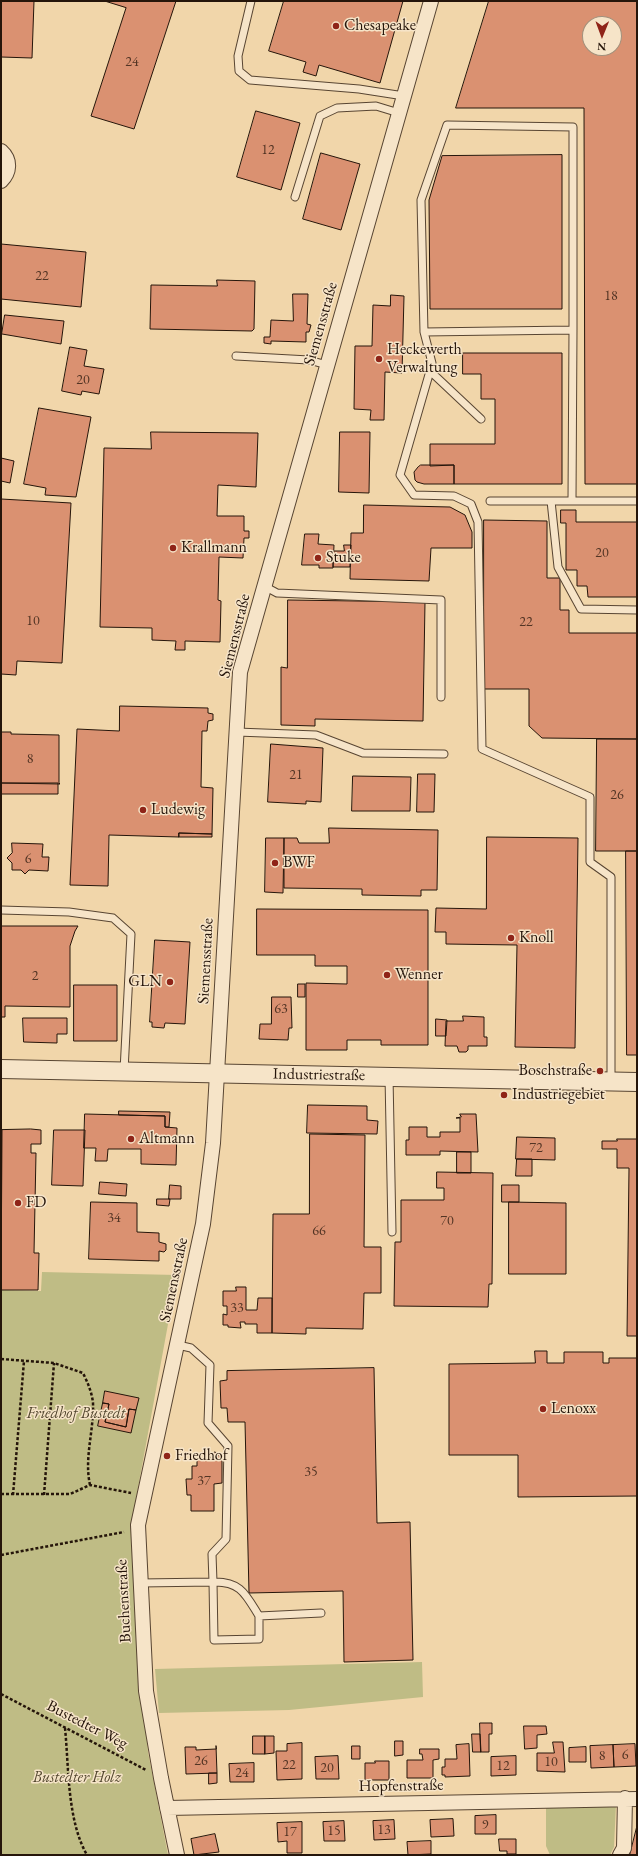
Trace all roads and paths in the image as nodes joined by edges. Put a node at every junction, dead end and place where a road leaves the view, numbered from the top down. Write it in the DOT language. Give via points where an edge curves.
graph roads {
  1 [pos="251,1"];
  2 [pos="431,1"];
  3 [pos="404,96"];
  4 [pos="399,113"];
  5 [pos="1,151"];
  6 [pos="1,182"];
  7 [pos="296,197"];
  8 [pos="574,330"];
  9 [pos="424,332"];
  10 [pos="236,356"];
  11 [pos="327,365"];
  12 [pos="430,370"];
  13 [pos="481,419"];
  14 [pos="572,500"];
  15 [pos="490,501"];
  16 [pos="551,501"];
  17 [pos="637,501"];
  18 [pos="264,586"];
  19 [pos="637,610"];
  20 [pos="441,697"];
  21 [pos="237,732"];
  22 [pos="444,754"];
  23 [pos="1,910"];
  24 [pos="1,1069"];
  25 [pos="124,1071"];
  26 [pos="217,1073"];
  27 [pos="389,1076"];
  28 [pos="612,1082"];
  29 [pos="637,1082"];
  30 [pos="392,1232"];
  31 [pos="178,1346"];
  32 [pos="1,1359"];
  33 [pos="24,1361"];
  34 [pos="54,1363"];
  35 [pos="90,1485"];
  36 [pos="1,1494"];
  37 [pos="13,1495"];
  38 [pos="44,1495"];
  39 [pos="145,1496"];
  40 [pos="138,1529"];
  41 [pos="1,1555"];
  42 [pos="213,1582"];
  43 [pos="140,1583"];
  44 [pos="321,1613"];
  45 [pos="259,1616"];
  46 [pos="1,1694"];
  47 [pos="65,1728"];
  48 [pos="161,1778"];
  49 [pos="631,1798"];
  50 [pos="167,1808"];
  51 [pos="87,1855"];
  52 [pos="177,1855"];
  53 [pos="620,1855"];
  1 -- 3 [label="lane" via="238,56 239,72 250,80 359,89"];
  2 -- 3 [label="street, Siemensstraße"];
  3 -- 4 [label="street, Siemensstraße"];
  4 -- 7 [label="lane" via="376,106 337,108 320,116"];
  4 -- 11 [label="street, Siemensstraße"];
  5 -- 6 [label="street" via="8,167"];
  8 -- 9 [label="lane"];
  8 -- 9 [label="lane" via="573,127 447,125 421,200"];
  8 -- 14 [label="lane"];
  9 -- 12 [label="lane" via="432,363"];
  10 -- 11 [label="lane" via="309,360"];
  11 -- 18 [label="street, Siemensstraße"];
  12 -- 13 [label="lane"];
  12 -- 28 [label="lane" via="400,475 414,496 454,496 471,504 478,522 482,749 590,797 590,862 610,877"];
  14 -- 16 [label="lane"];
  14 -- 17 [label="lane"];
  15 -- 16 [label="lane"];
  16 -- 19 [label="lane" via="558,567 581,609"];
  18 -- 20 [label="lane" via="277,593 440,600"];
  18 -- 21 [label="street, Siemensstraße" via="240,672"];
  21 -- 22 [label="lane" via="316,735 363,753"];
  21 -- 26 [label="street, Siemensstraße"];
  23 -- 25 [label="lane" via="69,912 113,918 131,934"];
  24 -- 25 [label="street, Industriestraße"];
  25 -- 26 [label="street, Industriestraße"];
  26 -- 27 [label="street, Industriestraße"];
  26 -- 31 [label="street, Siemensstraße" via="213,1143 203,1224"];
  27 -- 28 [label="street, Industriestraße"];
  27 -- 30 [label="lane"];
  28 -- 29 [label="street, Industriestraße"];
  31 -- 39 [label="street, Buchenstraße"];
  31 -- 42 [label="lane" via="191,1348 210,1365 208,1423 228,1446 226,1538 212,1554"];
  32 -- 33 [label="path"];
  33 -- 34 [label="path"];
  33 -- 37 [label="path"];
  34 -- 35 [label="path" via="83,1373 89,1387 93,1404 87,1471"];
  34 -- 38 [label="path"];
  35 -- 38 [label="path" via="70,1494"];
  35 -- 39 [label="path"];
  36 -- 37 [label="path"];
  37 -- 38 [label="path"];
  39 -- 40 [label="street, Buchenstraße"];
  40 -- 41 [label="path"];
  40 -- 43 [label="street, Buchenstraße"];
  42 -- 43 [label="lane"];
  42 -- 45 [label="lane" via="225,1582 243,1591"];
  42 -- 45 [label="lane" via="214,1640 259,1639"];
  43 -- 48 [label="street, Buchenstraße" via="146,1691"];
  44 -- 45 [label="lane"];
  46 -- 47 [label="path, Bustedter Weg"];
  47 -- 48 [label="path, Bustedter Weg"];
  47 -- 51 [label="path" via="73,1815 81,1845"];
  48 -- 50 [label="street, Buchenstraße"];
  49 -- 50 [label="street, Hopfenstraße"];
  49 -- 53 [label="street" via="624,1848"];
  50 -- 52 [label="street, Buchenstraße"];
}
